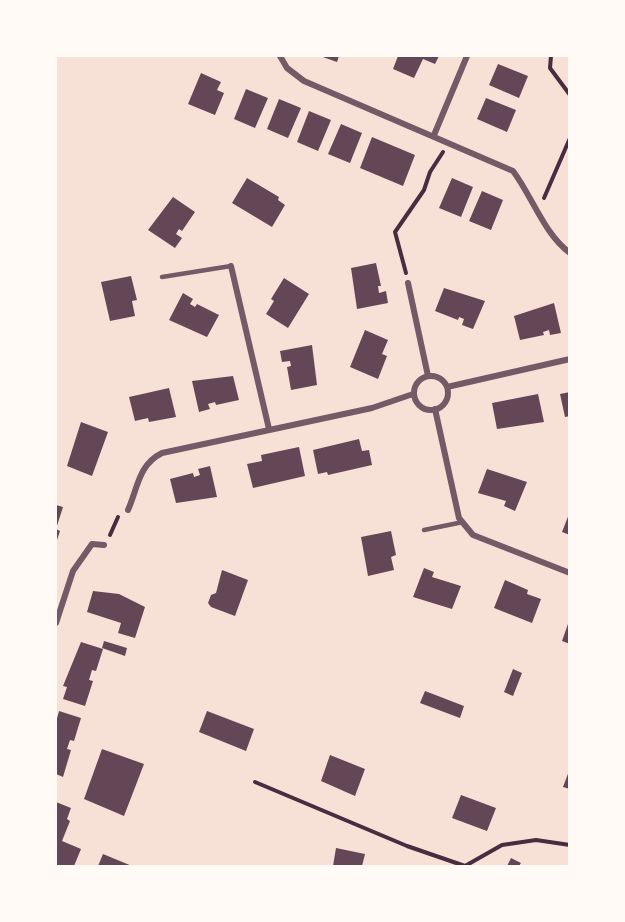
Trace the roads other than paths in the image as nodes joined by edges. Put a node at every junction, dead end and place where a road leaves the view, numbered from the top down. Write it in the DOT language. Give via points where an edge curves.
graph roads {
  1 [pos="280,56"];
  2 [pos="467,56"];
  3 [pos="434,135"];
  4 [pos="570,253"];
  5 [pos="231,266"];
  6 [pos="162,277"];
  7 [pos="408,283"];
  8 [pos="570,359"];
  9 [pos="428,376"];
  10 [pos="447,387"];
  11 [pos="413,394"];
  12 [pos="435,409"];
  13 [pos="269,429"];
  14 [pos="128,510"];
  15 [pos="463,522"];
  16 [pos="424,530"];
  17 [pos="104,545"];
  18 [pos="570,573"];
  19 [pos="56,623"];
  1 -- 3 [label="street" via="287,68 304,81"];
  2 -- 3 [label="street"];
  3 -- 4 [label="street" via="513,171 539,214"];
  5 -- 6 [label="lane"];
  5 -- 13 [label="street"];
  7 -- 9 [label="street"];
  8 -- 10 [label="street"];
  9 -- 10 [label="street" via="439,378"];
  9 -- 11 [label="street" via="415,385"];
  10 -- 12 [label="street" via="447,398"];
  11 -- 12 [label="street" via="421,407"];
  11 -- 13 [label="street" via="372,408"];
  12 -- 15 [label="street"];
  13 -- 14 [label="street" via="150,459"];
  15 -- 16 [label="lane"];
  15 -- 18 [label="street" via="473,535"];
  17 -- 19 [label="street" via="92,544 73,571"];
}
